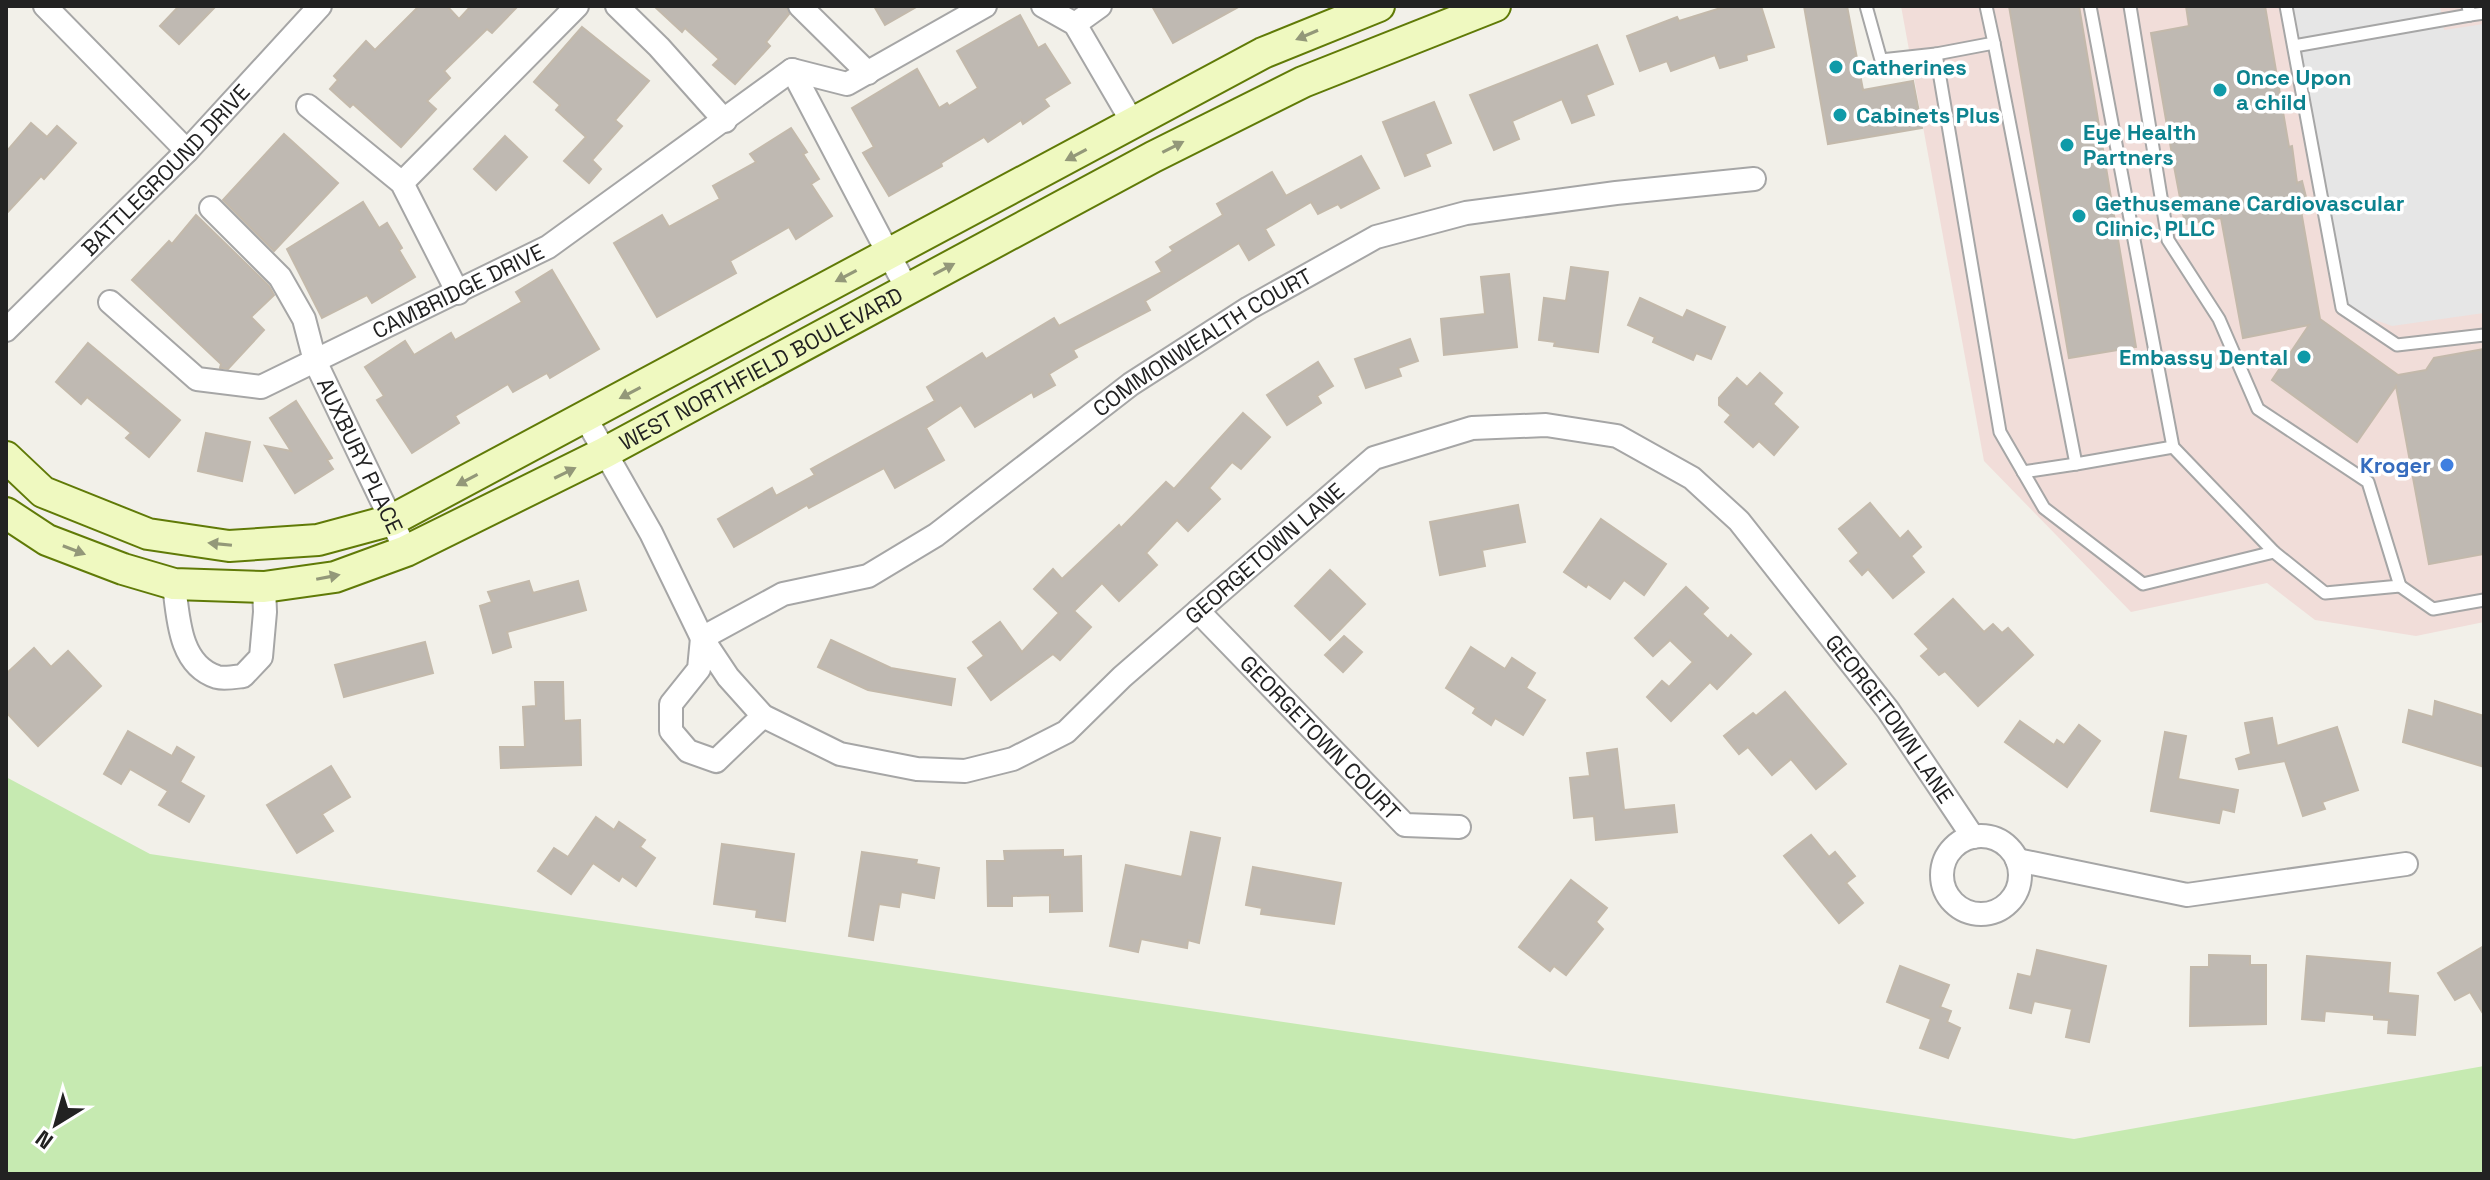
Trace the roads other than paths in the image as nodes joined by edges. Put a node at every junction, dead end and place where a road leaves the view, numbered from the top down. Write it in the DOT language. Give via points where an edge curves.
graph roads {
  1 [pos="45,6"];
  2 [pos="320,6"];
  3 [pos="577,6"];
  4 [pos="617,6"];
  5 [pos="800,6"];
  6 [pos="985,6"];
  7 [pos="1043,6"];
  8 [pos="1100,6"];
  9 [pos="1379,6"];
  10 [pos="1495,6"];
  11 [pos="1866,6"];
  12 [pos="1986,6"];
  13 [pos="2090,6"];
  14 [pos="2130,6"];
  15 [pos="2286,6"];
  16 [pos="2469,11"];
  17 [pos="2484,13"];
  18 [pos="1422,19"];
  19 [pos="1075,24"];
  20 [pos="1994,43"];
  21 [pos="2294,46"];
  22 [pos="1936,54"];
  23 [pos="792,70"];
  24 [pos="868,73"];
  25 [pos="308,106"];
  26 [pos="725,121"];
  27 [pos="1134,125"];
  28 [pos="187,151"];
  29 [pos="1754,179"];
  30 [pos="402,183"];
  31 [pos="211,208"];
  32 [pos="888,253"];
  33 [pos="907,289"];
  34 [pos="458,293"];
  35 [pos="110,302"];
  36 [pos="6,330"];
  37 [pos="2484,335"];
  38 [pos="315,361"];
  39 [pos="585,417"];
  40 [pos="2173,447"];
  41 [pos="604,453"];
  42 [pos="6,457"];
  43 [pos="2076,464"];
  44 [pos="2023,472"];
  45 [pos="6,513"];
  46 [pos="392,520"];
  47 [pos="406,551"];
  48 [pos="2274,552"];
  49 [pos="174,584"];
  50 [pos="2400,586"];
  51 [pos="264,587"];
  52 [pos="2484,600"];
  53 [pos="1198,611"];
  54 [pos="702,638"];
  55 [pos="763,716"];
  56 [pos="1459,827"];
  57 [pos="1973,837"];
  58 [pos="2017,860"];
  59 [pos="2406,864"];
  1 -- 28 [label="street"];
  2 -- 28 [label="street, BATTLEGROUND DRIVE"];
  3 -- 30 [label="street"];
  4 -- 26 [label="street"];
  5 -- 24 [label="street"];
  6 -- 24 [label="street"];
  7 -- 19 [label="street"];
  8 -- 19 [label="street"];
  9 -- 27 [label="main road, WEST NORTHFIELD BOULEVARD, one-way" via="1263,53"];
  10 -- 18 [label="main road, WEST NORTHFIELD BOULEVARD"];
  11 -- 22 [label="lane" via="1881,60"];
  12 -- 20 [label="lane"];
  13 -- 40 [label="lane"];
  14 -- 50 [label="lane" via="2168,240 2219,319 2258,409 2368,482"];
  15 -- 21 [label="lane"];
  16 -- 17 [label="lane"];
  16 -- 21 [label="lane"];
  33 -- 18 [label="main road, WEST NORTHFIELD BOULEVARD, one-way"];
  19 -- 27 [label="street"];
  20 -- 22 [label="lane"];
  20 -- 43 [label="lane"];
  21 -- 37 [label="lane" via="2342,308 2397,345"];
  22 -- 44 [label="lane" via="2000,432"];
  23 -- 24 [label="street" via="847,84"];
  23 -- 26 [label="street, CAMBRIDGE DRIVE"];
  23 -- 32 [label="street"];
  25 -- 30 [label="street"];
  26 -- 34 [label="street, CAMBRIDGE DRIVE" via="548,247"];
  27 -- 32 [label="main road, WEST NORTHFIELD BOULEVARD, one-way"];
  28 -- 36 [label="street, BATTLEGROUND DRIVE"];
  29 -- 54 [label="street, COMMONWEALTH COURT" via="1466,213 1376,237 1249,308 1131,384 936,535 868,576 783,594"];
  30 -- 34 [label="street"];
  31 -- 38 [label="street, AUXBURY PLACE" via="280,277 304,319"];
  32 -- 33 [label="street"];
  32 -- 39 [label="main road, WEST NORTHFIELD BOULEVARD, one-way"];
  33 -- 41 [label="main road, WEST NORTHFIELD BOULEVARD"];
  34 -- 38 [label="street, CAMBRIDGE DRIVE"];
  35 -- 38 [label="street, CAMBRIDGE DRIVE" via="197,379 261,387"];
  38 -- 46 [label="street, AUXBURY PLACE"];
  39 -- 41 [label="street, GEORGETOWN LANE"];
  39 -- 46 [label="main road, WEST NORTHFIELD BOULEVARD, one-way"];
  40 -- 43 [label="lane"];
  40 -- 48 [label="lane"];
  47 -- 41 [label="main road, WEST NORTHFIELD BOULEVARD, one-way"];
  41 -- 54 [label="street, GEORGETOWN LANE" via="651,533"];
  46 -- 42 [label="main road, WEST NORTHFIELD BOULEVARD, one-way" via="318,540 229,546 148,534 43,492"];
  43 -- 44 [label="lane"];
  44 -- 48 [label="lane" via="2044,508 2143,584"];
  45 -- 49 [label="main road, WEST NORTHFIELD BOULEVARD, one-way" via="47,540"];
  46 -- 47 [label="street, AUXBURY PLACE"];
  51 -- 47 [label="main road, WEST NORTHFIELD BOULEVARD, one-way" via="335,577"];
  48 -- 50 [label="lane" via="2325,593"];
  49 -- 51 [label="main road, WEST NORTHFIELD BOULEVARD"];
  49 -- 51 [label="street" via="184,643 196,664 218,677 243,676 261,657"];
  50 -- 52 [label="lane" via="2433,609"];
  53 -- 55 [label="street, GEORGETOWN LANE" via="1066,732 1013,759 965,771 917,769 840,754"];
  53 -- 56 [label="street, GEORGETOWN COURT" via="1405,825"];
  53 -- 57 [label="street, GEORGETOWN LANE" via="1374,458 1472,428 1546,425 1617,436 1692,478 1739,521 1888,710"];
  54 -- 55 [label="street, GEORGETOWN LANE"];
  54 -- 55 [label="street" via="699,669 671,704 671,731 688,751 716,761"];
  57 -- 58 [label="street" via="2000,841"];
  57 -- 58 [label="street" via="1953,848 1942,870 1948,895 1967,911 1992,912 2013,897 2019,885"];
  58 -- 59 [label="street" via="2187,895"];
}
